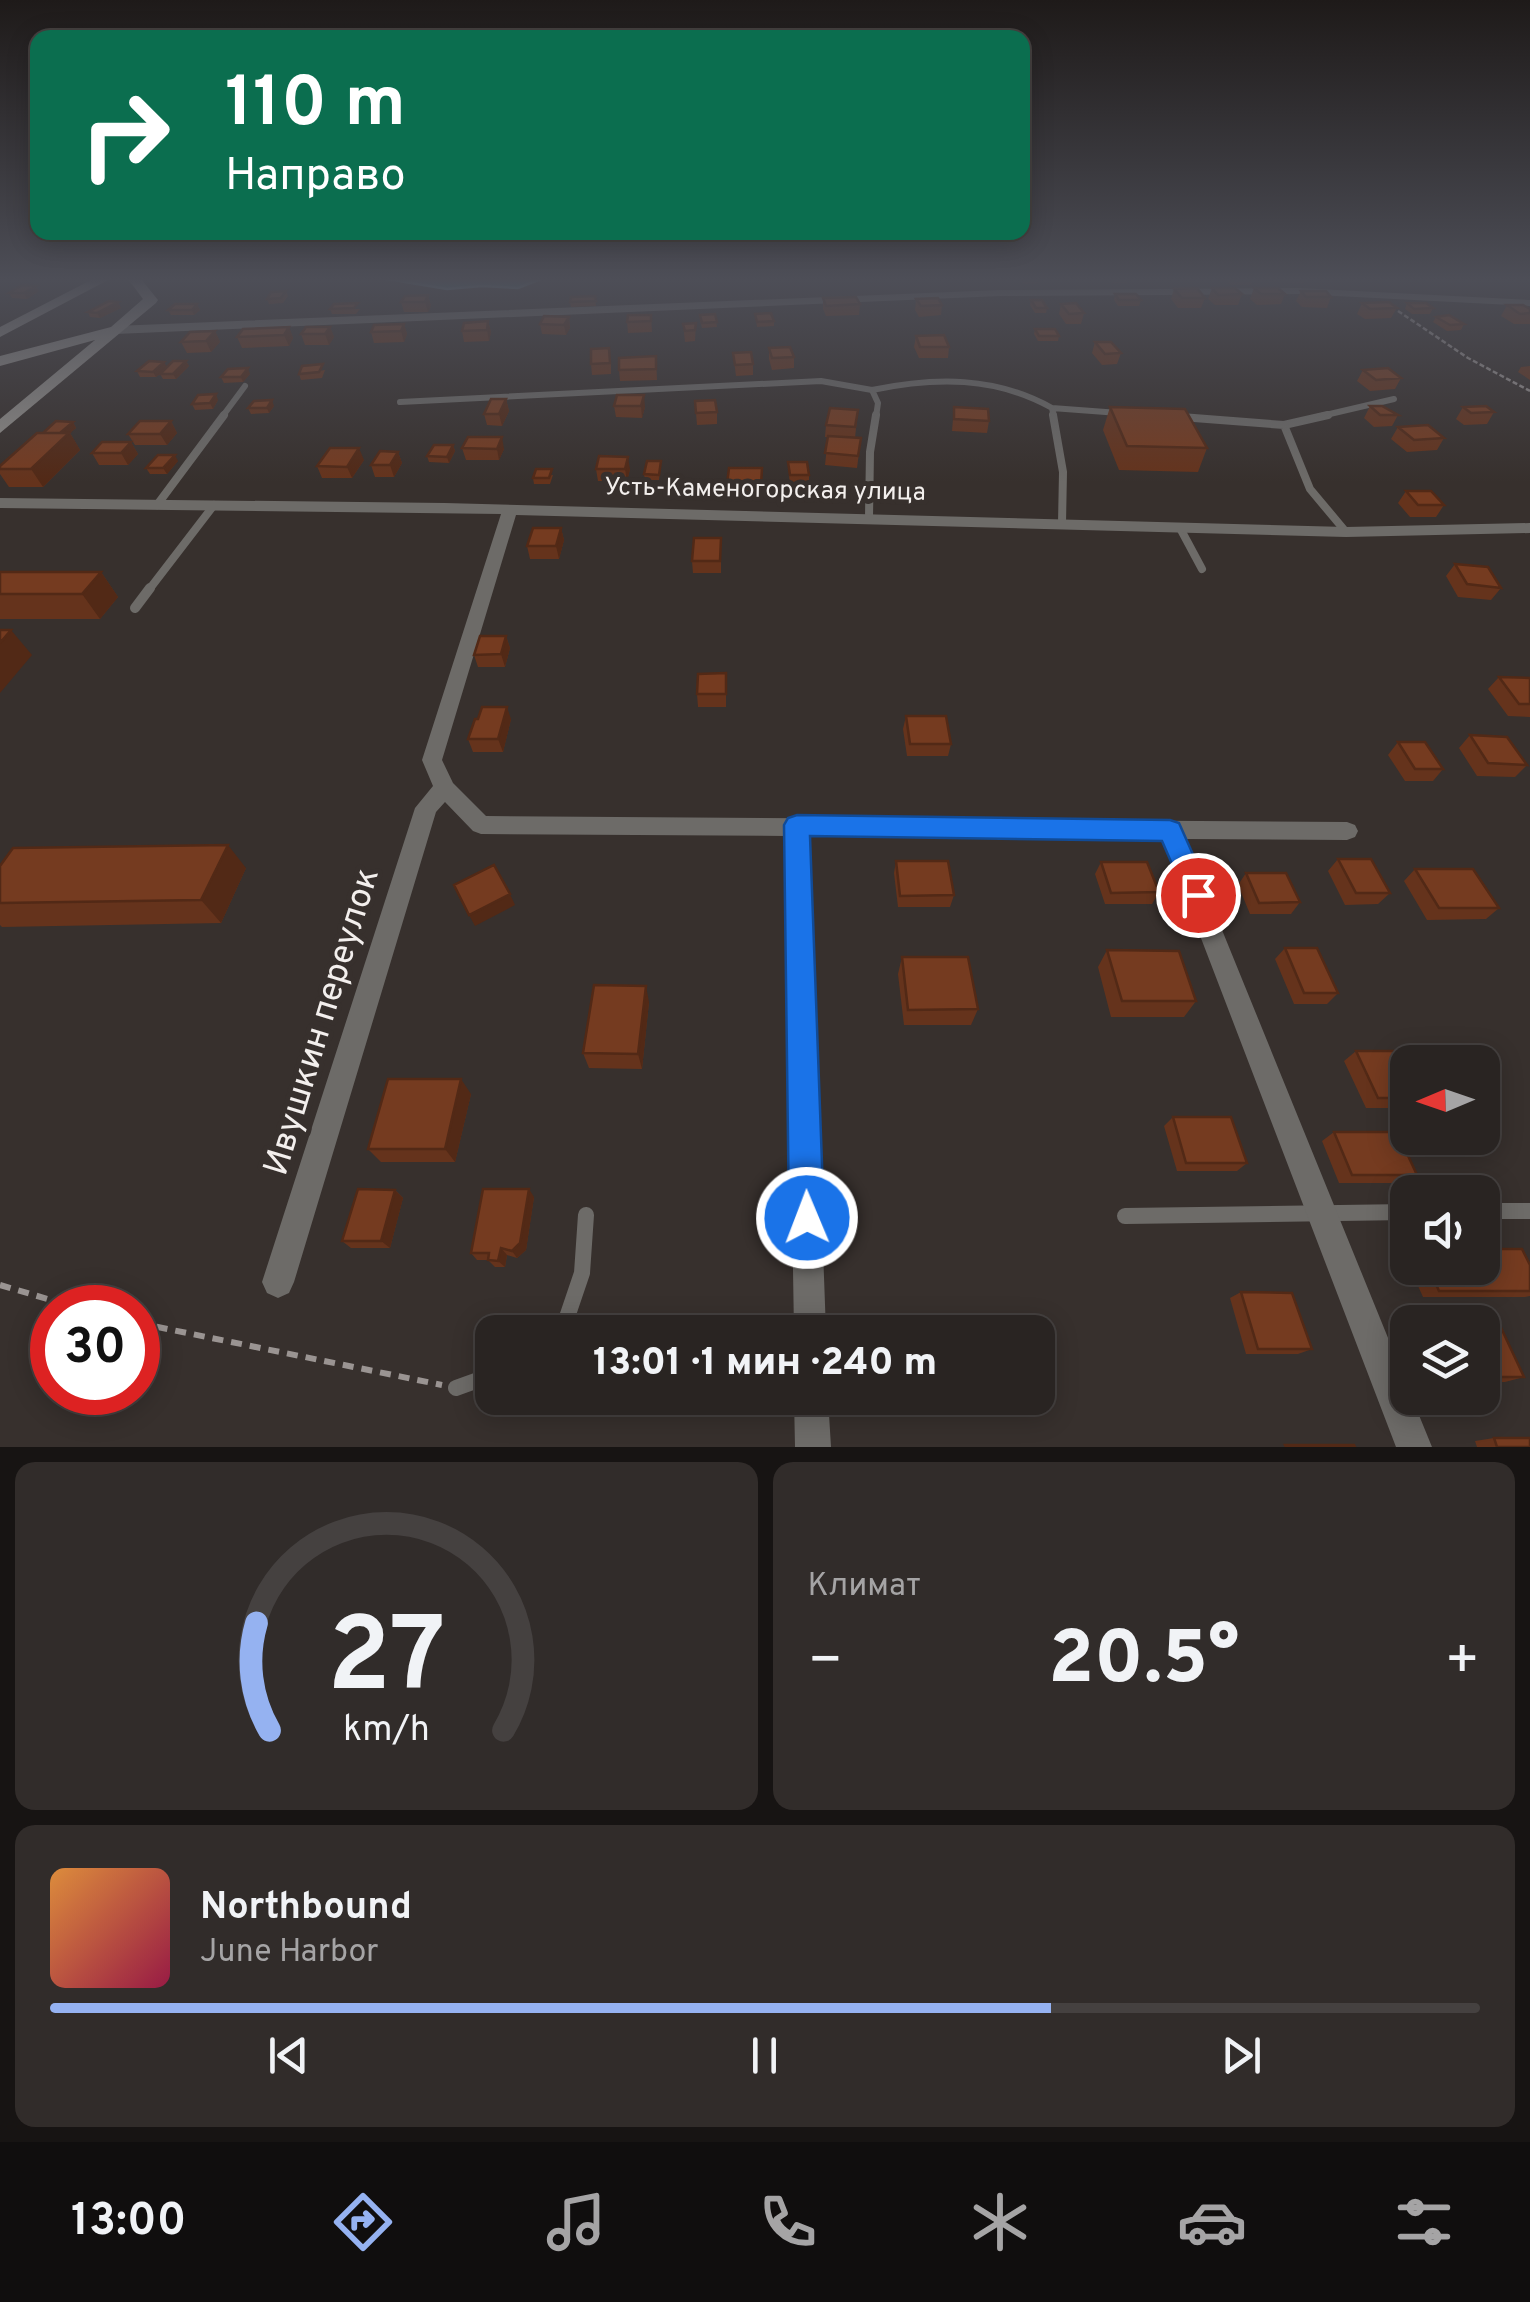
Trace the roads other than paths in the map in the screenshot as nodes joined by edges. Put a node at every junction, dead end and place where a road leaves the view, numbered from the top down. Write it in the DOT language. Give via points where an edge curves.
graph roads {
  1 [pos="54,347"];
  2 [pos="96,347"];
  3 [pos="0,361"];
  4 [pos="244,386"];
  5 [pos="872,390"];
  6 [pos="1394,399"];
  7 [pos="400,402"];
  8 [pos="1052,408"];
  9 [pos="1130,413"];
  10 [pos="1168,416"];
  11 [pos="1284,425"];
  12 [pos="0,428"];
  13 [pos="0,503"];
  14 [pos="157,505"];
  15 [pos="214,506"];
  16 [pos="509,512"];
  17 [pos="869,517"];
  18 [pos="1062,524"];
  19 [pos="1180,528"];
  20 [pos="1530,528"];
  21 [pos="1346,532"];
  22 [pos="1202,569"];
  23 [pos="135,608"];
  24 [pos="444,788"];
  25 [pos="797,825"];
  26 [pos="1170,830"];
  27 [pos="1346,830"];
  28 [pos="1500,1211"];
  29 [pos="1530,1211"];
  30 [pos="1324,1212"];
  31 [pos="1390,1212"];
  32 [pos="586,1215"];
  33 [pos="1125,1216"];
  34 [pos="278,1282"];
  35 [pos="568,1315"];
  36 [pos="810,1315"];
  37 [pos="475,1381"];
  38 [pos="456,1388"];
  39 [pos="812,1415"];
  40 [pos="813,1447"];
  41 [pos="1414,1447"];
  1 -- 3 [label="street"];
  2 -- 12 [label="street"];
  4 -- 14 [label="lane"];
  5 -- 7 [label="lane" via="818,379 778,380 678,391"];
  5 -- 8 [label="lane" via="946,380 1028,392"];
  5 -- 17 [label="lane" via="878,403"];
  6 -- 11 [label="lane"];
  8 -- 9 [label="lane"];
  8 -- 18 [label="lane" via="1063,472"];
  10 -- 11 [label="lane"];
  11 -- 21 [label="lane" via="1310,488"];
  13 -- 14 [label="street, Усть-Каменогорская улица"];
  14 -- 15 [label="street, Усть-Каменогорская улица"];
  15 -- 16 [label="street, Усть-Каменогорская улица"];
  15 -- 23 [label="lane"];
  16 -- 17 [label="street, Усть-Каменогорская улица"];
  16 -- 24 [label="street" via="432,760"];
  17 -- 18 [label="street, Усть-Каменогорская улица"];
  18 -- 19 [label="street, Усть-Каменогорская улица"];
  19 -- 21 [label="street, Усть-Каменогорская улица"];
  19 -- 22 [label="lane"];
  20 -- 21 [label="street, Усть-Каменогорская улица"];
  24 -- 25 [label="street" via="481,825"];
  24 -- 34 [label="street, Ивушкин переулок" via="426,808"];
  25 -- 26 [label="street"];
  25 -- 36 [label="street"];
  26 -- 27 [label="street"];
  26 -- 30 [label="street"];
  28 -- 29 [label="lane"];
  30 -- 31 [label="lane"];
  30 -- 33 [label="lane"];
  30 -- 41 [label="street"];
  32 -- 35 [label="lane" via="582,1274"];
  37 -- 38 [label="lane"];
  39 -- 40 [label="street"];
}
